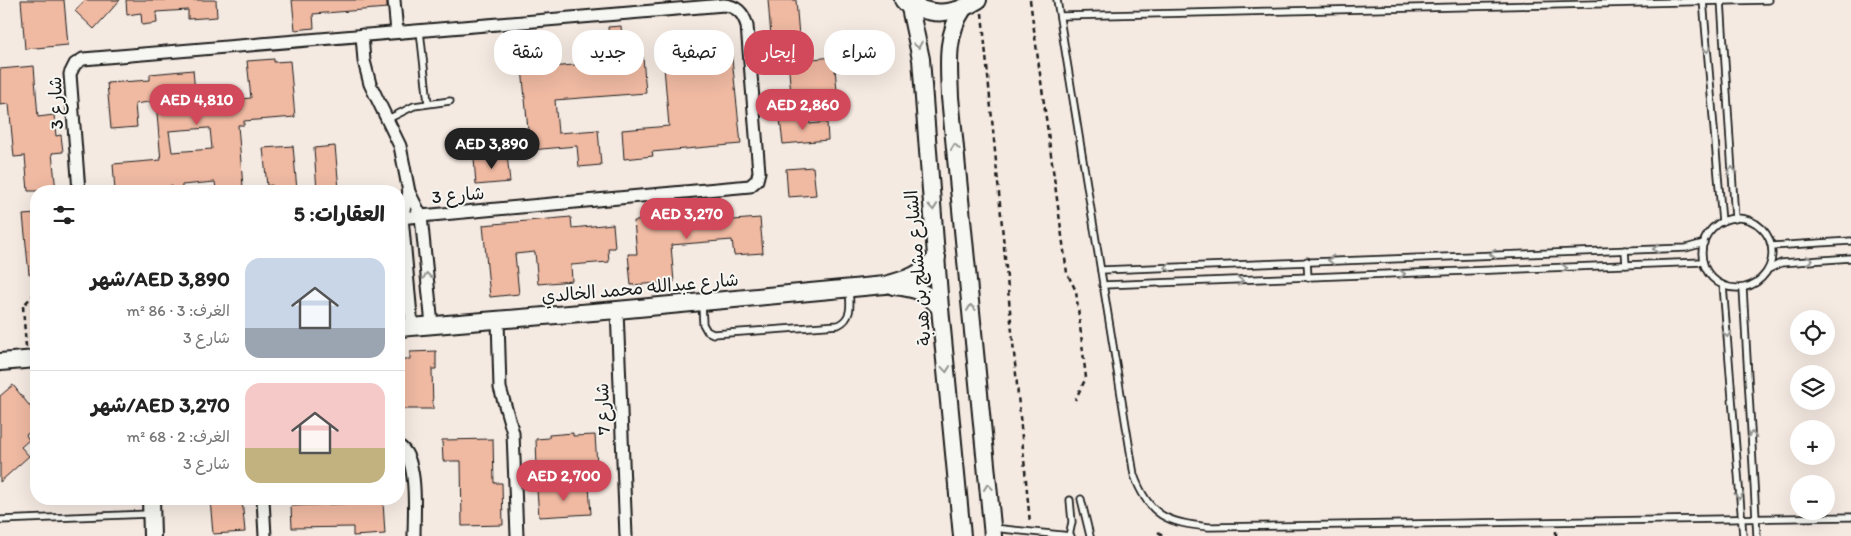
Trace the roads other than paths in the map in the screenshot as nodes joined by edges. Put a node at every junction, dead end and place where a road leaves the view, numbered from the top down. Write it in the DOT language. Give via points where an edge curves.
graph roads {
  1 [pos="394,0"];
  2 [pos="904,0"];
  3 [pos="978,0"];
  4 [pos="1057,0"];
  5 [pos="1769,0"];
  6 [pos="1703,1"];
  7 [pos="1721,1"];
  8 [pos="962,9"];
  9 [pos="1060,16"];
  10 [pos="420,30"];
  11 [pos="397,32"];
  12 [pos="362,35"];
  13 [pos="450,102"];
  14 [pos="428,103"];
  15 [pos="388,119"];
  16 [pos="79,185"];
  17 [pos="409,192"];
  18 [pos="405,204"];
  19 [pos="421,216"];
  20 [pos="405,218"];
  21 [pos="1735,218"];
  22 [pos="1722,222"];
  23 [pos="1851,241"];
  24 [pos="1704,243"];
  25 [pos="1772,246"];
  26 [pos="1625,250"];
  27 [pos="937,257"];
  28 [pos="1851,258"];
  29 [pos="1307,261"];
  30 [pos="1703,262"];
  31 [pos="1626,265"];
  32 [pos="1769,269"];
  33 [pos="1101,270"];
  34 [pos="1308,278"];
  35 [pos="885,285"];
  36 [pos="1103,285"];
  37 [pos="1723,285"];
  38 [pos="1743,288"];
  39 [pos="849,289"];
  40 [pos="702,303"];
  41 [pos="940,308"];
  42 [pos="617,310"];
  43 [pos="498,320"];
  44 [pos="432,325"];
  45 [pos="405,327"];
  46 [pos="30,359"];
  47 [pos="0,362"];
  48 [pos="405,452"];
  49 [pos="1081,499"];
  50 [pos="1070,500"];
  51 [pos="264,505"];
  52 [pos="151,506"];
  53 [pos="1851,517"];
  54 [pos="1741,519"];
  55 [pos="1756,519"];
  56 [pos="0,520"];
  57 [pos="993,532"];
  58 [pos="152,536"];
  59 [pos="265,536"];
  60 [pos="414,536"];
  61 [pos="517,536"];
  62 [pos="626,536"];
  63 [pos="962,536"];
  64 [pos="1070,536"];
  65 [pos="1090,536"];
  66 [pos="1742,536"];
  67 [pos="1757,536"];
  1 -- 11 [label="street"];
  2 -- 8 [label="street" via="929,12 946,13"];
  2 -- 27 [label="street, الشارع مشلح بن هدبة, one-way" via="910,8 921,59"];
  3 -- 8 [label="street"];
  4 -- 9 [label="lane"];
  5 -- 7 [label="lane"];
  6 -- 7 [label="lane"];
  6 -- 9 [label="lane"];
  6 -- 22 [label="lane, one-way"];
  21 -- 7 [label="lane, one-way"];
  57 -- 8 [label="street, one-way" via="950,97 949,50 952,28"];
  9 -- 33 [label="lane"];
  10 -- 11 [label="street, شارع 3"];
  10 -- 14 [label="lane"];
  10 -- 19 [label="street, شارع 3" via="724,5 734,7 743,15 747,26 759,172 755,183 745,189"];
  11 -- 12 [label="street, شارع 3"];
  12 -- 15 [label="street, شارع 3" via="370,84"];
  12 -- 16 [label="street, شارع 3" via="79,61 70,74"];
  13 -- 14 [label="lane"];
  14 -- 15 [label="lane"];
  15 -- 17 [label="street, شارع 3" via="400,146"];
  17 -- 18 [label="street, شارع 3"];
  17 -- 19 [label="street, شارع 3"];
  19 -- 20 [label="street, شارع 3"];
  44 -- 19 [label="street, شارع 3, one-way"];
  21 -- 22 [label="lane"];
  21 -- 25 [label="lane" via="1758,226 1767,234"];
  22 -- 24 [label="lane" via="1708,234"];
  23 -- 25 [label="lane"];
  24 -- 26 [label="lane, one-way" via="1686,248"];
  24 -- 30 [label="lane"];
  25 -- 32 [label="lane"];
  26 -- 29 [label="lane, one-way"];
  26 -- 31 [label="lane"];
  27 -- 35 [label="street, شارع عبدالله محمد الخالدي" via="916,276"];
  27 -- 41 [label="street, الشارع مشلح بن هدبة"];
  32 -- 28 [label="lane, one-way" via="1781,262"];
  29 -- 33 [label="lane, one-way"];
  29 -- 34 [label="lane"];
  30 -- 31 [label="lane"];
  30 -- 37 [label="lane" via="1711,276"];
  34 -- 31 [label="lane, one-way"];
  32 -- 38 [label="lane" via="1754,284"];
  33 -- 36 [label="lane"];
  36 -- 34 [label="lane, one-way"];
  35 -- 39 [label="street, شارع عبدالله محمد الخالدي"];
  35 -- 41 [label="street, شارع عبدالله محمد الخالدي" via="919,290 930,296"];
  36 -- 54 [label="lane" via="1134,476 1150,507 1166,519 1209,527"];
  37 -- 38 [label="lane"];
  37 -- 54 [label="lane, one-way"];
  55 -- 38 [label="lane, one-way"];
  39 -- 40 [label="street, شارع عبدالله محمد الخالدي"];
  39 -- 40 [label="lane" via="848,316 838,325 713,334 706,331 703,324"];
  40 -- 42 [label="street, شارع عبدالله محمد الخالدي"];
  41 -- 63 [label="street, الشارع مشلح بن هدبة, one-way"];
  42 -- 43 [label="street, شارع عبدالله محمد الخالدي"];
  42 -- 62 [label="street, شارع 7"];
  43 -- 44 [label="street, شارع عبدالله محمد الخالدي"];
  43 -- 61 [label="street" via="500,388 513,433"];
  44 -- 45 [label="street, شارع عبدالله محمد الخالدي"];
  46 -- 47 [label="street"];
  48 -- 60 [label="street" via="412,467"];
  49 -- 65 [label="lane"];
  50 -- 64 [label="lane"];
  51 -- 59 [label="street"];
  52 -- 56 [label="lane"];
  52 -- 58 [label="street"];
  53 -- 55 [label="lane"];
  54 -- 55 [label="lane"];
  54 -- 66 [label="lane"];
  55 -- 67 [label="lane"];
  57 -- 64 [label="lane"];
}
